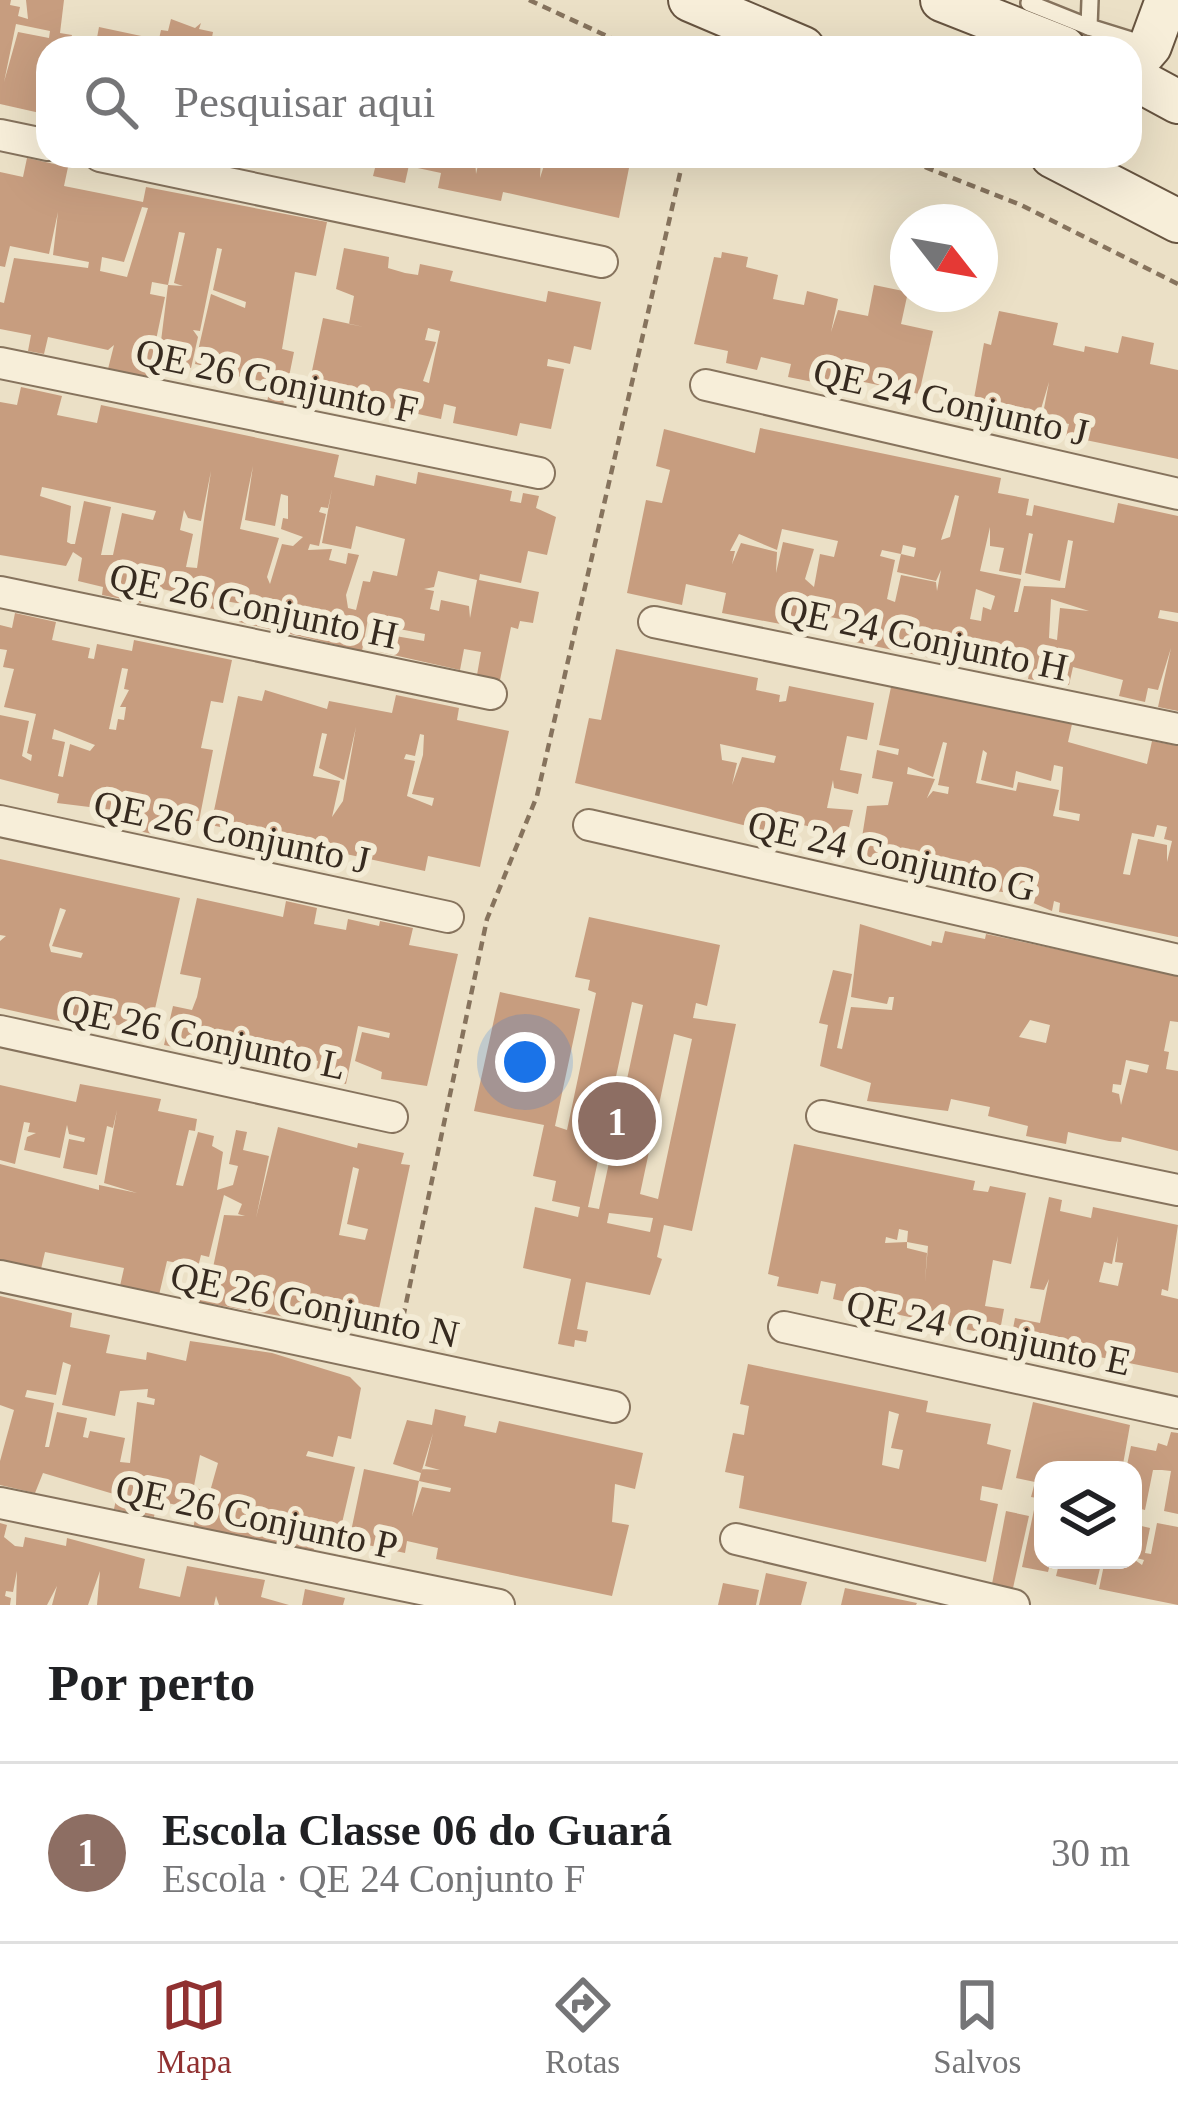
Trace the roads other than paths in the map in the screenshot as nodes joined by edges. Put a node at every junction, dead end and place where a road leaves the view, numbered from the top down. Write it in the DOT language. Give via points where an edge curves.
graph roads {
  1 [pos="690,0"];
  2 [pos="943,0"];
  3 [pos="1090,0"];
  4 [pos="1167,0"];
  5 [pos="1029,1"];
  6 [pos="775,36"];
  7 [pos="1070,36"];
  8 [pos="1074,36"];
  9 [pos="1078,36"];
  10 [pos="1142,53"];
  11 [pos="1142,69"];
  12 [pos="1178,102"];
  13 [pos="0,135"];
  14 [pos="36,142"];
  15 [pos="157,168"];
  16 [pos="1075,168"];
  17 [pos="1178,221"];
  18 [pos="602,262"];
  19 [pos="0,363"];
  20 [pos="706,385"];
  21 [pos="539,473"];
  22 [pos="1178,494"];
  23 [pos="0,592"];
  24 [pos="654,622"];
  25 [pos="491,694"];
  26 [pos="1178,729"];
  27 [pos="0,821"];
  28 [pos="589,825"];
  29 [pos="448,917"];
  30 [pos="1178,960"];
  31 [pos="0,1031"];
  32 [pos="822,1116"];
  33 [pos="392,1117"];
  34 [pos="1178,1190"];
  35 [pos="0,1276"];
  36 [pos="784,1327"];
  37 [pos="614,1407"];
  38 [pos="1178,1413"];
  39 [pos="0,1503"];
  40 [pos="736,1539"];
  41 [pos="499,1605"];
  42 [pos="1014,1605"];
  1 -- 6 [label="main road"];
  2 -- 7 [label="main road"];
  3 -- 9 [label="lane"];
  4 -- 10 [label="main road"];
  5 -- 8 [label="lane"];
  11 -- 12 [label="main road"];
  13 -- 14 [label="street"];
  15 -- 18 [label="street"];
  16 -- 17 [label="main road"];
  19 -- 21 [label="street, QE 26 Conjunto F"];
  20 -- 22 [label="street, QE 24 Conjunto J"];
  23 -- 25 [label="street, QE 26 Conjunto H"];
  24 -- 26 [label="street, QE 24 Conjunto H"];
  27 -- 29 [label="street, QE 26 Conjunto J"];
  28 -- 30 [label="street, QE 24 Conjunto G"];
  31 -- 33 [label="street, QE 26 Conjunto L"];
  32 -- 34 [label="street"];
  35 -- 37 [label="street, QE 26 Conjunto N"];
  36 -- 38 [label="street, QE 24 Conjunto E"];
  39 -- 41 [label="street, QE 26 Conjunto P"];
  40 -- 42 [label="street"];
}
